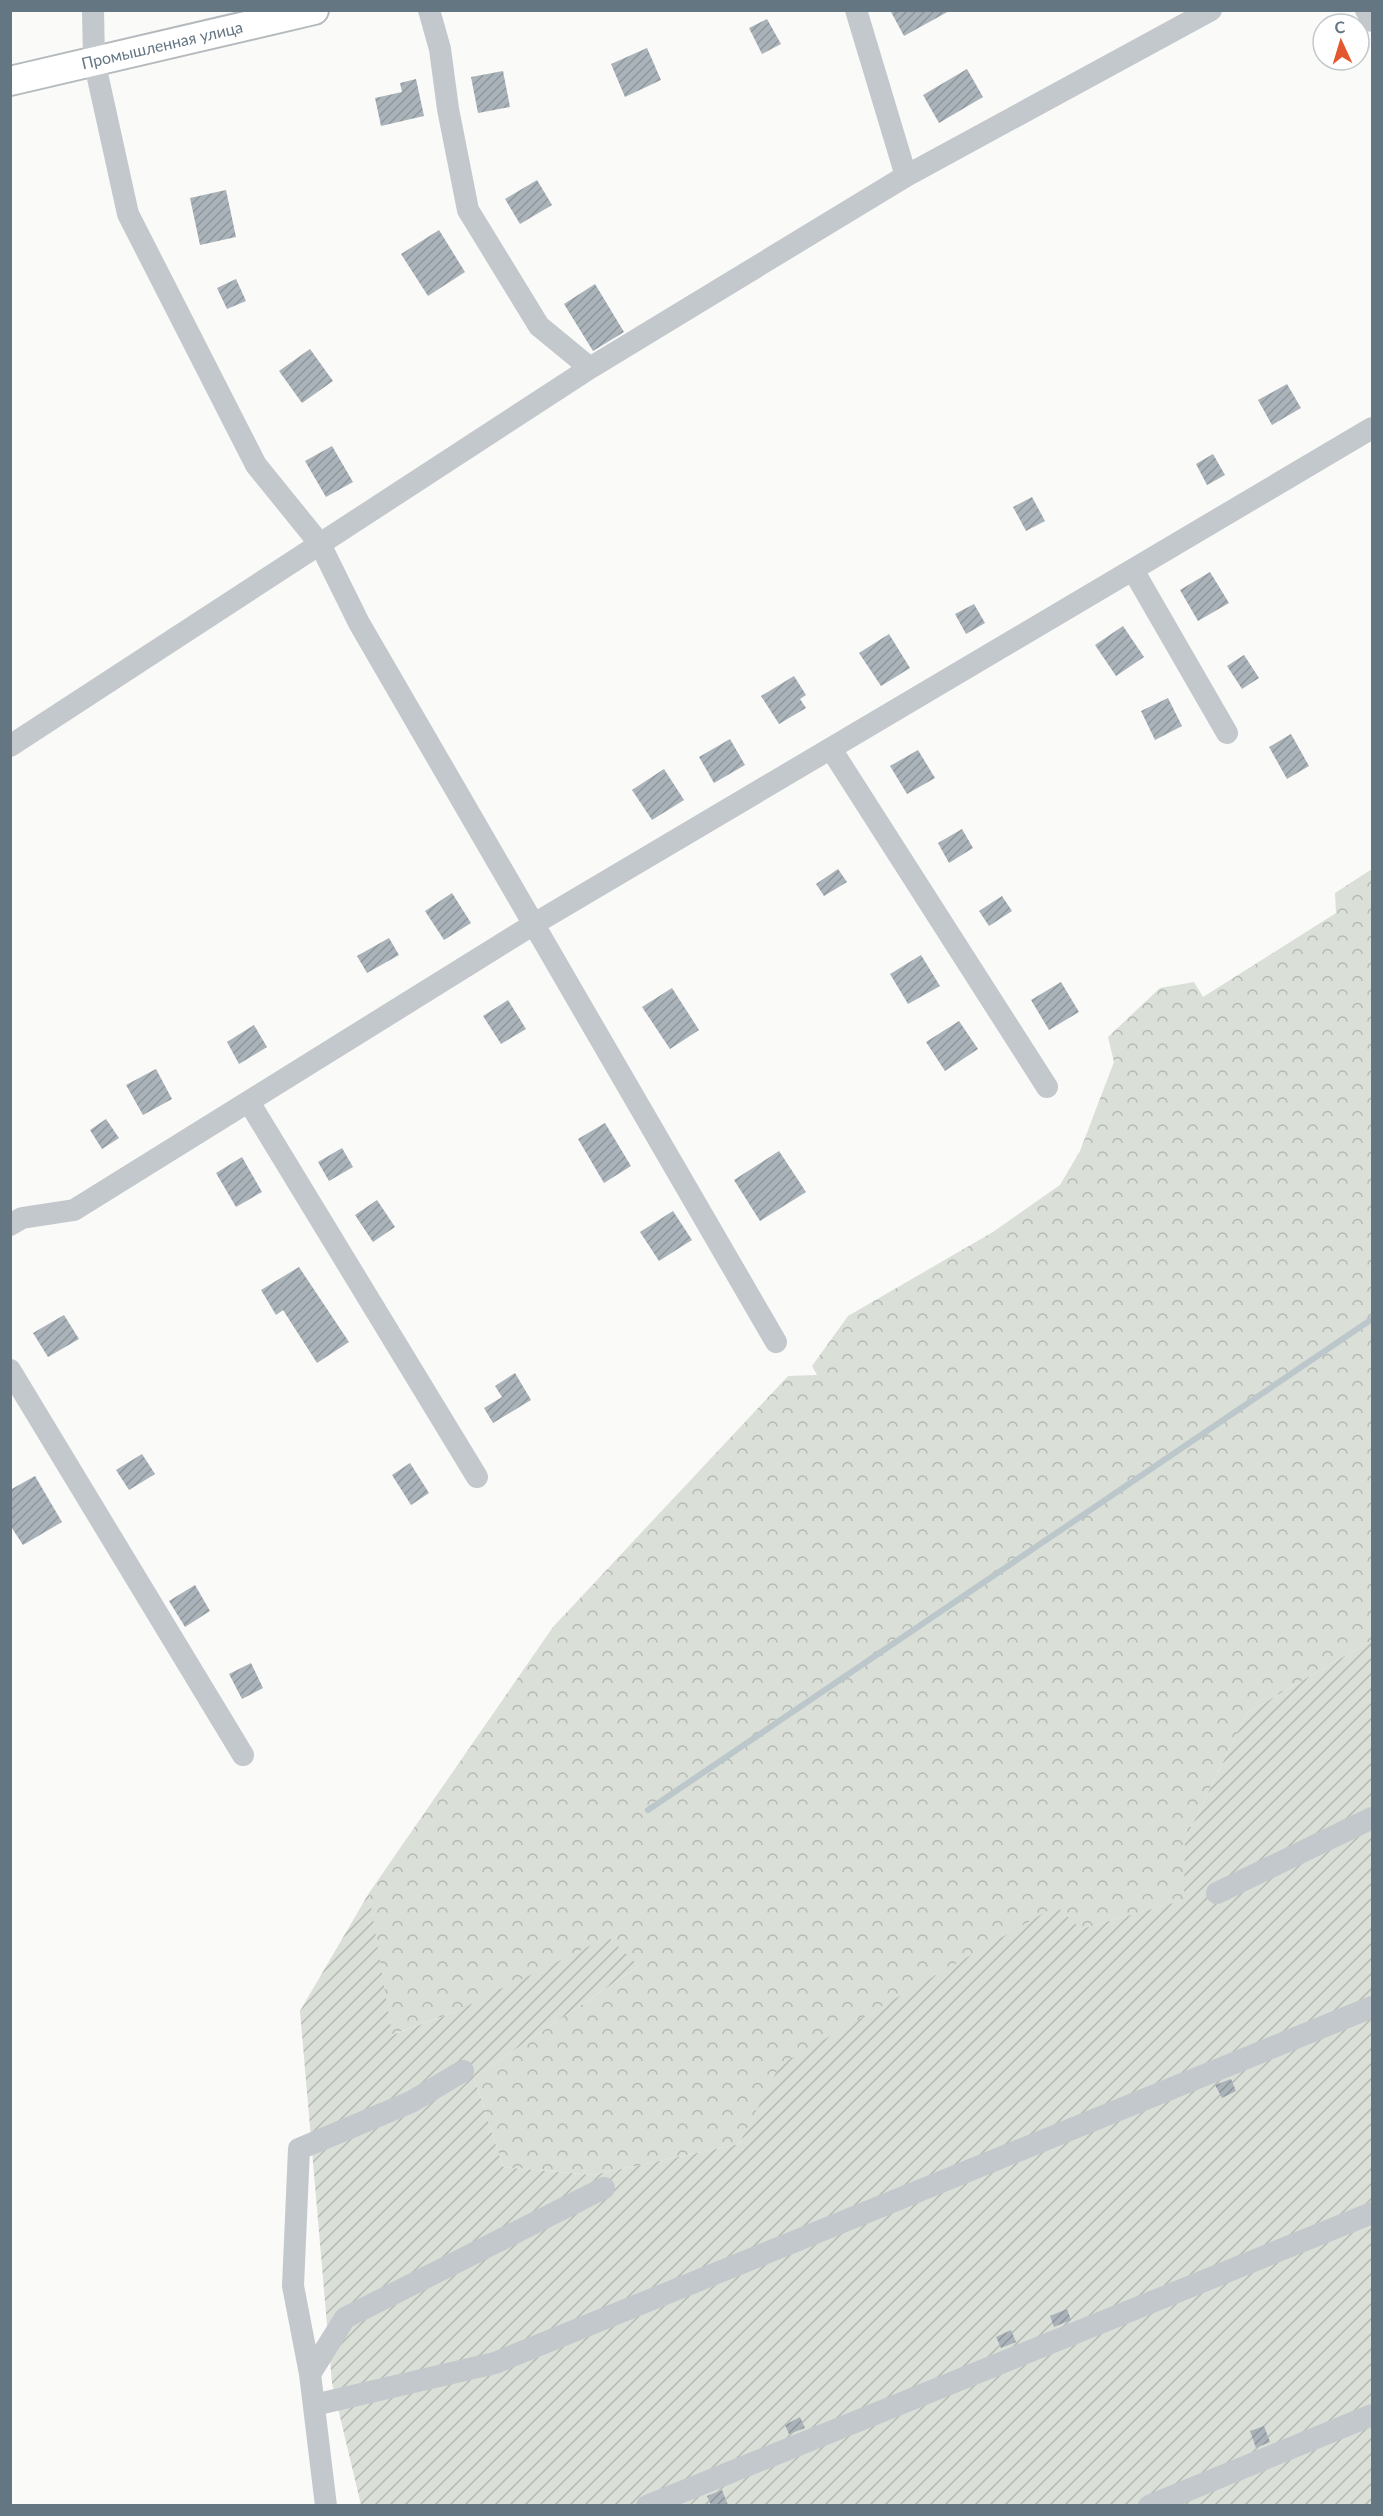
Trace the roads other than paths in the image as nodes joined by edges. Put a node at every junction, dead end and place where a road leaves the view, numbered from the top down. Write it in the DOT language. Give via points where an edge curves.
graph roads {
  1 [pos="93,10"];
  2 [pos="315,10"];
  3 [pos="429,10"];
  4 [pos="856,10"];
  5 [pos="1211,10"];
  6 [pos="1366,10"];
  7 [pos="1372,21"];
  8 [pos="94,60"];
  9 [pos="10,81"];
  10 [pos="906,176"];
  11 [pos="590,368"];
  12 [pos="1372,428"];
  13 [pos="320,544"];
  14 [pos="1133,570"];
  15 [pos="1227,733"];
  16 [pos="10,746"];
  17 [pos="831,749"];
  18 [pos="534,924"];
  19 [pos="1047,1087"];
  20 [pos="249,1102"];
  21 [pos="10,1225"];
  22 [pos="776,1342"];
  23 [pos="10,1370"];
  24 [pos="477,1477"];
  25 [pos="243,1755"];
  26 [pos="1372,1818"];
  27 [pos="1217,1893"];
  28 [pos="1372,2007"];
  29 [pos="463,2071"];
  30 [pos="604,2188"];
  31 [pos="1372,2212"];
  32 [pos="310,2374"];
  33 [pos="314,2405"];
  34 [pos="1372,2415"];
  35 [pos="326,2505"];
  36 [pos="647,2505"];
  37 [pos="1149,2505"];
  1 -- 8 [label="street"];
  2 -- 8 [label="main road, Промышленная улица"];
  3 -- 11 [label="street" via="440,49 468,210 538,326"];
  4 -- 10 [label="street"];
  5 -- 10 [label="street"];
  6 -- 7 [label="street"];
  8 -- 9 [label="main road, Промышленная улица"];
  8 -- 13 [label="street" via="128,214 256,465"];
  10 -- 11 [label="street"];
  11 -- 13 [label="street"];
  12 -- 14 [label="street"];
  13 -- 16 [label="street"];
  13 -- 18 [label="street" via="359,623"];
  14 -- 15 [label="street"];
  14 -- 17 [label="street"];
  17 -- 18 [label="street"];
  17 -- 19 [label="street"];
  18 -- 20 [label="street"];
  18 -- 22 [label="street"];
  20 -- 21 [label="street" via="74,1210 22,1218"];
  20 -- 24 [label="street"];
  23 -- 25 [label="street"];
  26 -- 27 [label="street"];
  28 -- 33 [label="street" via="495,2363"];
  29 -- 32 [label="street" via="411,2102 299,2149 293,2286"];
  30 -- 32 [label="street" via="345,2318"];
  31 -- 36 [label="street"];
  32 -- 33 [label="street"];
  33 -- 35 [label="street"];
  34 -- 37 [label="street"];
}
